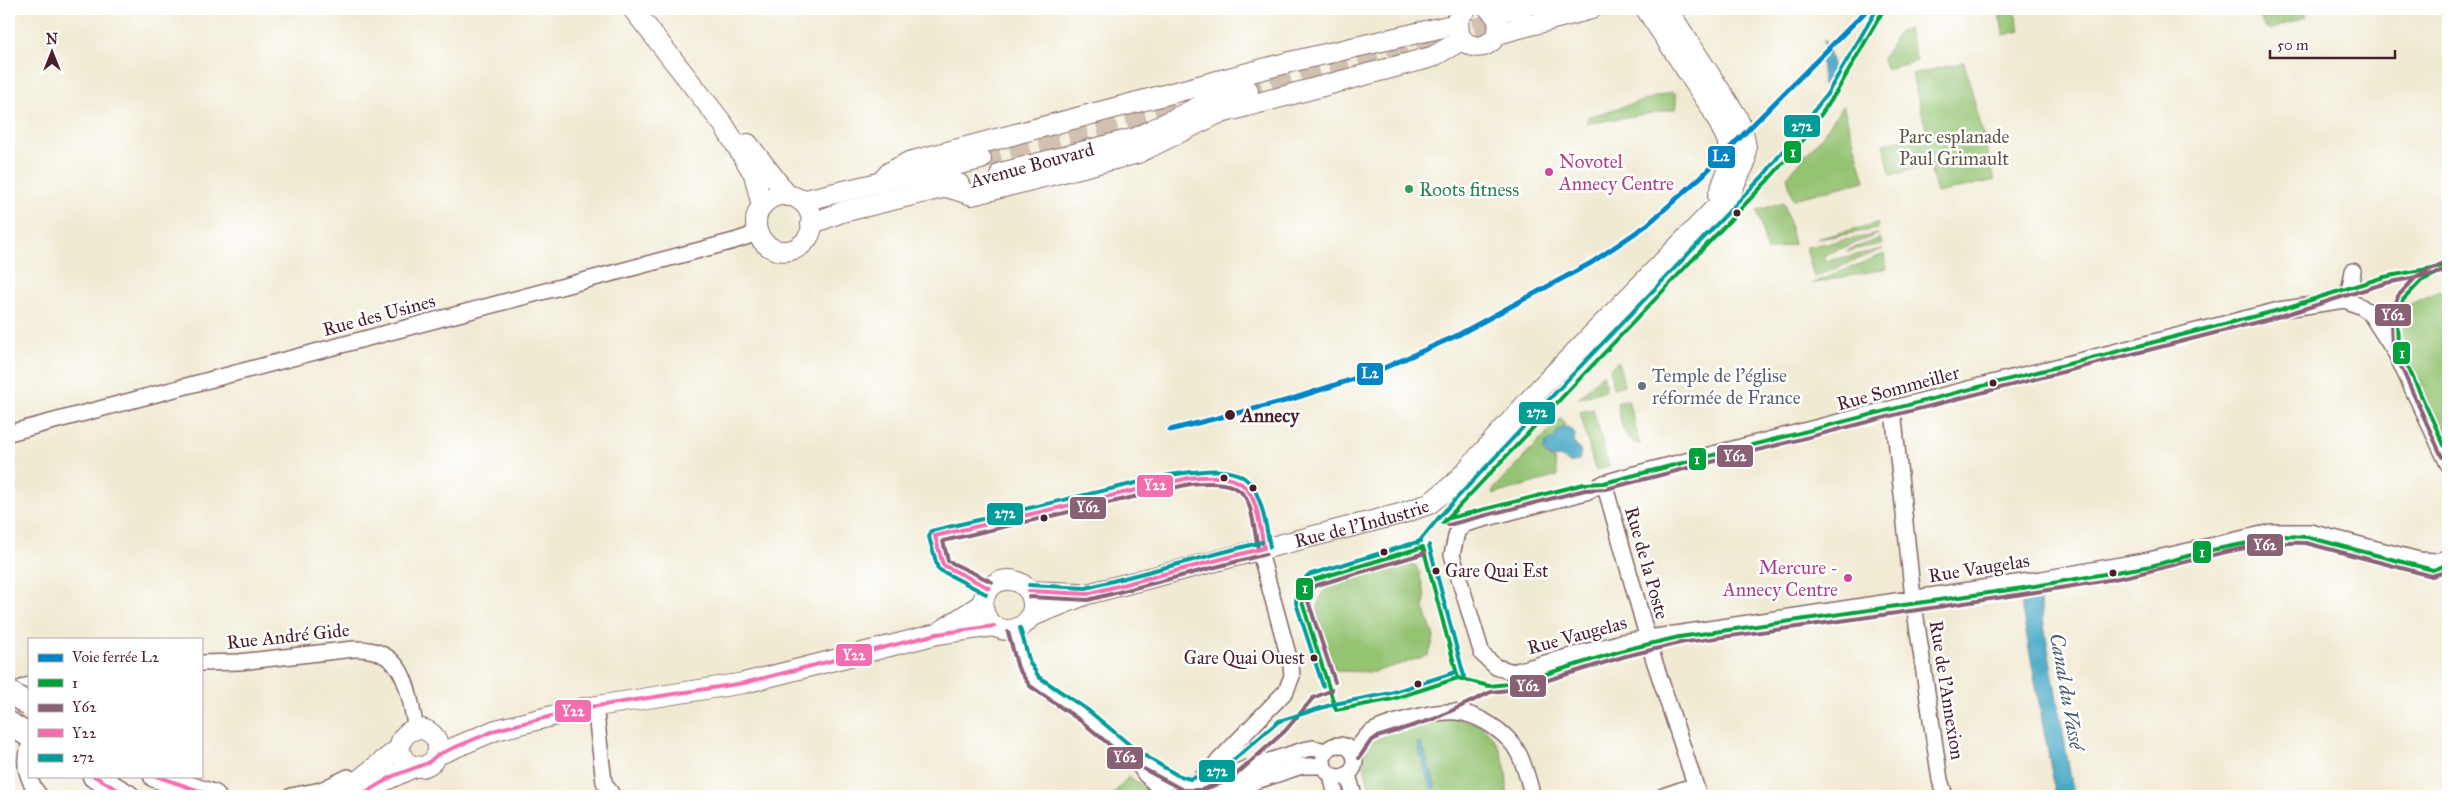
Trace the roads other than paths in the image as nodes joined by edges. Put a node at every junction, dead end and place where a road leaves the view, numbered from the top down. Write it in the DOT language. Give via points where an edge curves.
graph roads {
  1 [pos="633,9"];
  2 [pos="1523,9"];
  3 [pos="1591,9"];
  4 [pos="1646,9"];
  5 [pos="1667,9"];
  6 [pos="1491,10"];
  7 [pos="1463,18"];
  8 [pos="1497,34"];
  9 [pos="1248,90"];
  10 [pos="723,124"];
  11 [pos="982,159"];
  12 [pos="880,183"];
  13 [pos="947,187"];
  14 [pos="795,199"];
  15 [pos="762,206"];
  16 [pos="1709,213"];
  17 [pos="811,224"];
  18 [pos="758,233"];
  19 [pos="2353,271"];
  20 [pos="2344,300"];
  21 [pos="1893,410"];
  22 [pos="9,433"];
  23 [pos="2448,464"];
  24 [pos="1604,483"];
  25 [pos="1259,549"];
  26 [pos="2448,557"];
  27 [pos="1028,591"];
  28 [pos="1087,594"];
  29 [pos="1913,598"];
  30 [pos="982,604"];
  31 [pos="1030,617"];
  32 [pos="994,626"];
  33 [pos="1014,630"];
  34 [pos="937,634"];
  35 [pos="1648,638"];
  36 [pos="202,662"];
  37 [pos="1513,672"];
  38 [pos="28,685"];
  39 [pos="9,693"];
  40 [pos="28,705"];
  41 [pos="595,706"];
  42 [pos="9,723"];
  43 [pos="496,730"];
  44 [pos="424,732"];
  45 [pos="28,735"];
  46 [pos="400,748"];
  47 [pos="28,754"];
  48 [pos="437,754"];
  49 [pos="1354,754"];
  50 [pos="1133,756"];
  51 [pos="1327,764"];
  52 [pos="416,766"];
  53 [pos="28,773"];
  54 [pos="1348,775"];
  55 [pos="348,777"];
  56 [pos="30,778"];
  57 [pos="97,778"];
  58 [pos="161,778"];
  59 [pos="1194,785"];
  60 [pos="1697,791"];
  61 [pos="40,796"];
  62 [pos="128,796"];
  63 [pos="214,796"];
  64 [pos="291,796"];
  65 [pos="338,796"];
  66 [pos="360,796"];
  67 [pos="613,796"];
  68 [pos="1168,796"];
  69 [pos="1211,796"];
  70 [pos="1336,796"];
  71 [pos="1354,796"];
  72 [pos="1533,796"];
  73 [pos="1663,796"];
  74 [pos="1945,796"];
  1 -- 10 [label="street"];
  2 -- 6 [label="street"];
  3 -- 8 [label="street"];
  4 -- 16 [label="street" via="1712,109 1728,141 1728,170"];
  5 -- 16 [label="street" via="1736,115 1745,139 1742,172 1730,193"];
  6 -- 8 [label="street" via="1498,22"];
  7 -- 8 [label="street" via="1472,46 1484,46"];
  7 -- 12 [label="street" via="909,162 890,172"];
  7 -- 13 [label="street" via="1432,57 1217,114 1138,153 972,195"];
  9 -- 13 [label="street, Avenue Bouvard" via="1212,100 1136,138"];
  10 -- 14 [label="street" via="753,149"];
  10 -- 15 [label="street" via="757,179"];
  11 -- 12 [label="street, Avenue Bouvard"];
  12 -- 14 [label="street, Avenue Bouvard"];
  13 -- 17 [label="street, Avenue Bouvard" via="842,212"];
  14 -- 15 [label="street" via="774,197"];
  14 -- 17 [label="street" via="810,213"];
  15 -- 18 [label="street" via="756,219"];
  16 -- 25 [label="street, Rue de l'Industrie" via="1530,399 1455,483 1429,504"];
  17 -- 18 [label="street" via="805,241 786,250 773,248"];
  18 -- 22 [label="street, Rue des Usines"];
  19 -- 20 [label="street"];
  20 -- 21 [label="street, Rue Sommeiller" via="2278,310"];
  20 -- 23 [label="street, Rue Sommeiller" via="2360,306 2374,319 2396,354"];
  21 -- 24 [label="street, Rue Sommeiller"];
  21 -- 29 [label="street, Rue de l'Annexion"];
  24 -- 35 [label="street, Rue de la Poste"];
  24 -- 37 [label="street, Rue Sommeiller" via="1586,492 1465,524 1457,532 1452,555 1482,654 1496,667"];
  25 -- 28 [label="street, Rue de l'Industrie"];
  25 -- 59 [label="street" via="1292,676 1286,691"];
  26 -- 29 [label="street, Rue Vaugelas" via="2437,561 2419,560 2310,532 2271,532 2148,560"];
  27 -- 28 [label="street, Rue de l'Industrie"];
  27 -- 30 [label="street" via="1013,580 1000,581 989,588"];
  27 -- 31 [label="street" via="1033,604"];
  28 -- 31 [label="street, Rue de l'Industrie"];
  29 -- 35 [label="street, Rue Vaugelas"];
  29 -- 74 [label="street, Rue de l'Annexion"];
  30 -- 32 [label="street" via="986,618"];
  30 -- 34 [label="street"];
  31 -- 33 [label="street" via="1022,627"];
  32 -- 33 [label="street"];
  32 -- 34 [label="street"];
  33 -- 50 [label="street" via="1024,666 1034,681"];
  34 -- 41 [label="street" via="764,679"];
  35 -- 37 [label="street, Rue Vaugelas"];
  35 -- 60 [label="street, Rue de la Poste"];
  36 -- 44 [label="street, Rue André Gide" via="239,662 354,649 373,651 394,662 406,680"];
  38 -- 39 [label="street"];
  39 -- 40 [label="main road, bridge"];
  41 -- 43 [label="street"];
  41 -- 67 [label="street" via="604,782"];
  42 -- 45 [label="main road"];
  43 -- 44 [label="street"];
  43 -- 48 [label="street"];
  44 -- 46 [label="street" via="405,735"];
  44 -- 48 [label="street" via="438,744"];
  46 -- 52 [label="street" via="405,760"];
  46 -- 65 [label="street"];
  47 -- 53 [label="street"];
  48 -- 52 [label="street" via="428,764"];
  49 -- 51 [label="street" via="1349,748 1334,746"];
  49 -- 54 [label="street" via="1355,766"];
  49 -- 72 [label="street" via="1372,732 1431,713 1456,712 1482,721 1504,736 1518,752"];
  50 -- 59 [label="street" via="1175,781"];
  50 -- 68 [label="street" via="1145,774"];
  51 -- 54 [label="street" via="1340,778"];
  51 -- 59 [label="street" via="1313,748"];
  51 -- 69 [label="street" via="1302,766"];
  51 -- 70 [label="street"];
  52 -- 66 [label="street"];
  54 -- 71 [label="street"];
  55 -- 64 [label="street" via="321,790"];
  56 -- 61 [label="street"];
  57 -- 62 [label="main road"];
  58 -- 63 [label="main road"];
  60 -- 73 [label="street"];
}
